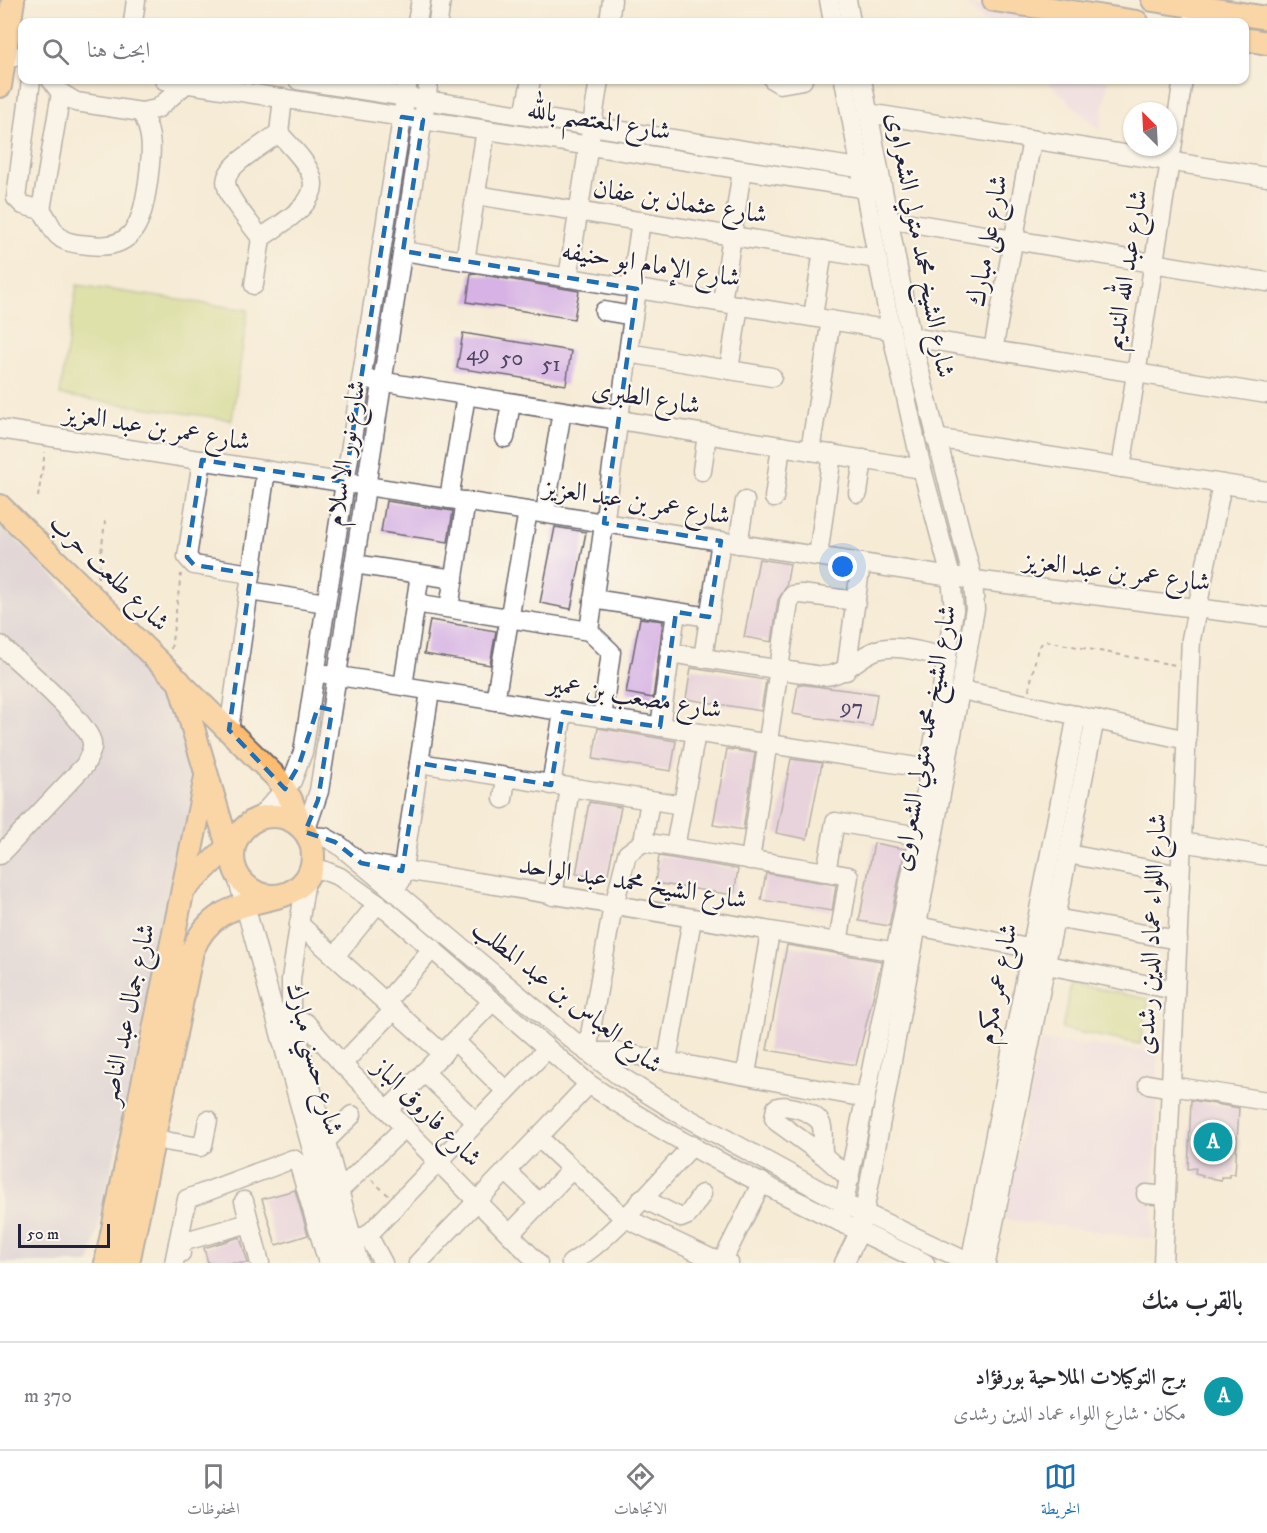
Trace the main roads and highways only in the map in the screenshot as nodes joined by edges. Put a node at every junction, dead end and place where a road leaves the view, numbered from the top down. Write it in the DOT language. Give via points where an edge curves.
graph roads {
  1 [pos="13,0"];
  2 [pos="994,0"];
  3 [pos="1153,0"];
  4 [pos="1195,10"];
  5 [pos="1111,18"];
  6 [pos="1267,18"];
  7 [pos="1249,40"];
  8 [pos="1267,43"];
  9 [pos="10,45"];
  10 [pos="0,86"];
  11 [pos="0,506"];
  12 [pos="173,675"];
  13 [pos="206,777"];
  14 [pos="317,832"];
  15 [pos="233,854"];
  16 [pos="184,889"];
  17 [pos="284,895"];
  18 [pos="142,1137"];
  19 [pos="106,1263"];
  20 [pos="128,1263"];
  1 -- 9 [label="main road"];
  2 -- 5 [label="main road"];
  3 -- 4 [label="main road"];
  4 -- 6 [label="main road"];
  7 -- 8 [label="main road"];
  9 -- 10 [label="main road"];
  11 -- 12 [label="main road, شارع طلعت حرب"];
  12 -- 13 [label="main road, شارع طلعت حرب"];
  12 -- 14 [label="main road, شارع طلعت حرب" via="285,789"];
  13 -- 15 [label="main road, شارع طلعت حرب"];
  13 -- 16 [label="main road, شارع جمال عبد الناصر"];
  14 -- 15 [label="main road" via="286,818 267,816 250,823"];
  14 -- 17 [label="main road" via="309,874 300,886"];
  15 -- 16 [label="main road"];
  15 -- 17 [label="main road" via="242,882 254,892"];
  16 -- 18 [label="main road, شارع جمال عبد الناصر"];
  17 -- 18 [label="main road, شارع جمال عبد الناصر" via="211,920 192,951"];
  18 -- 19 [label="main road, شارع جمال عبد الناصر"];
  18 -- 20 [label="main road, شارع جمال عبد الناصر"];
}
